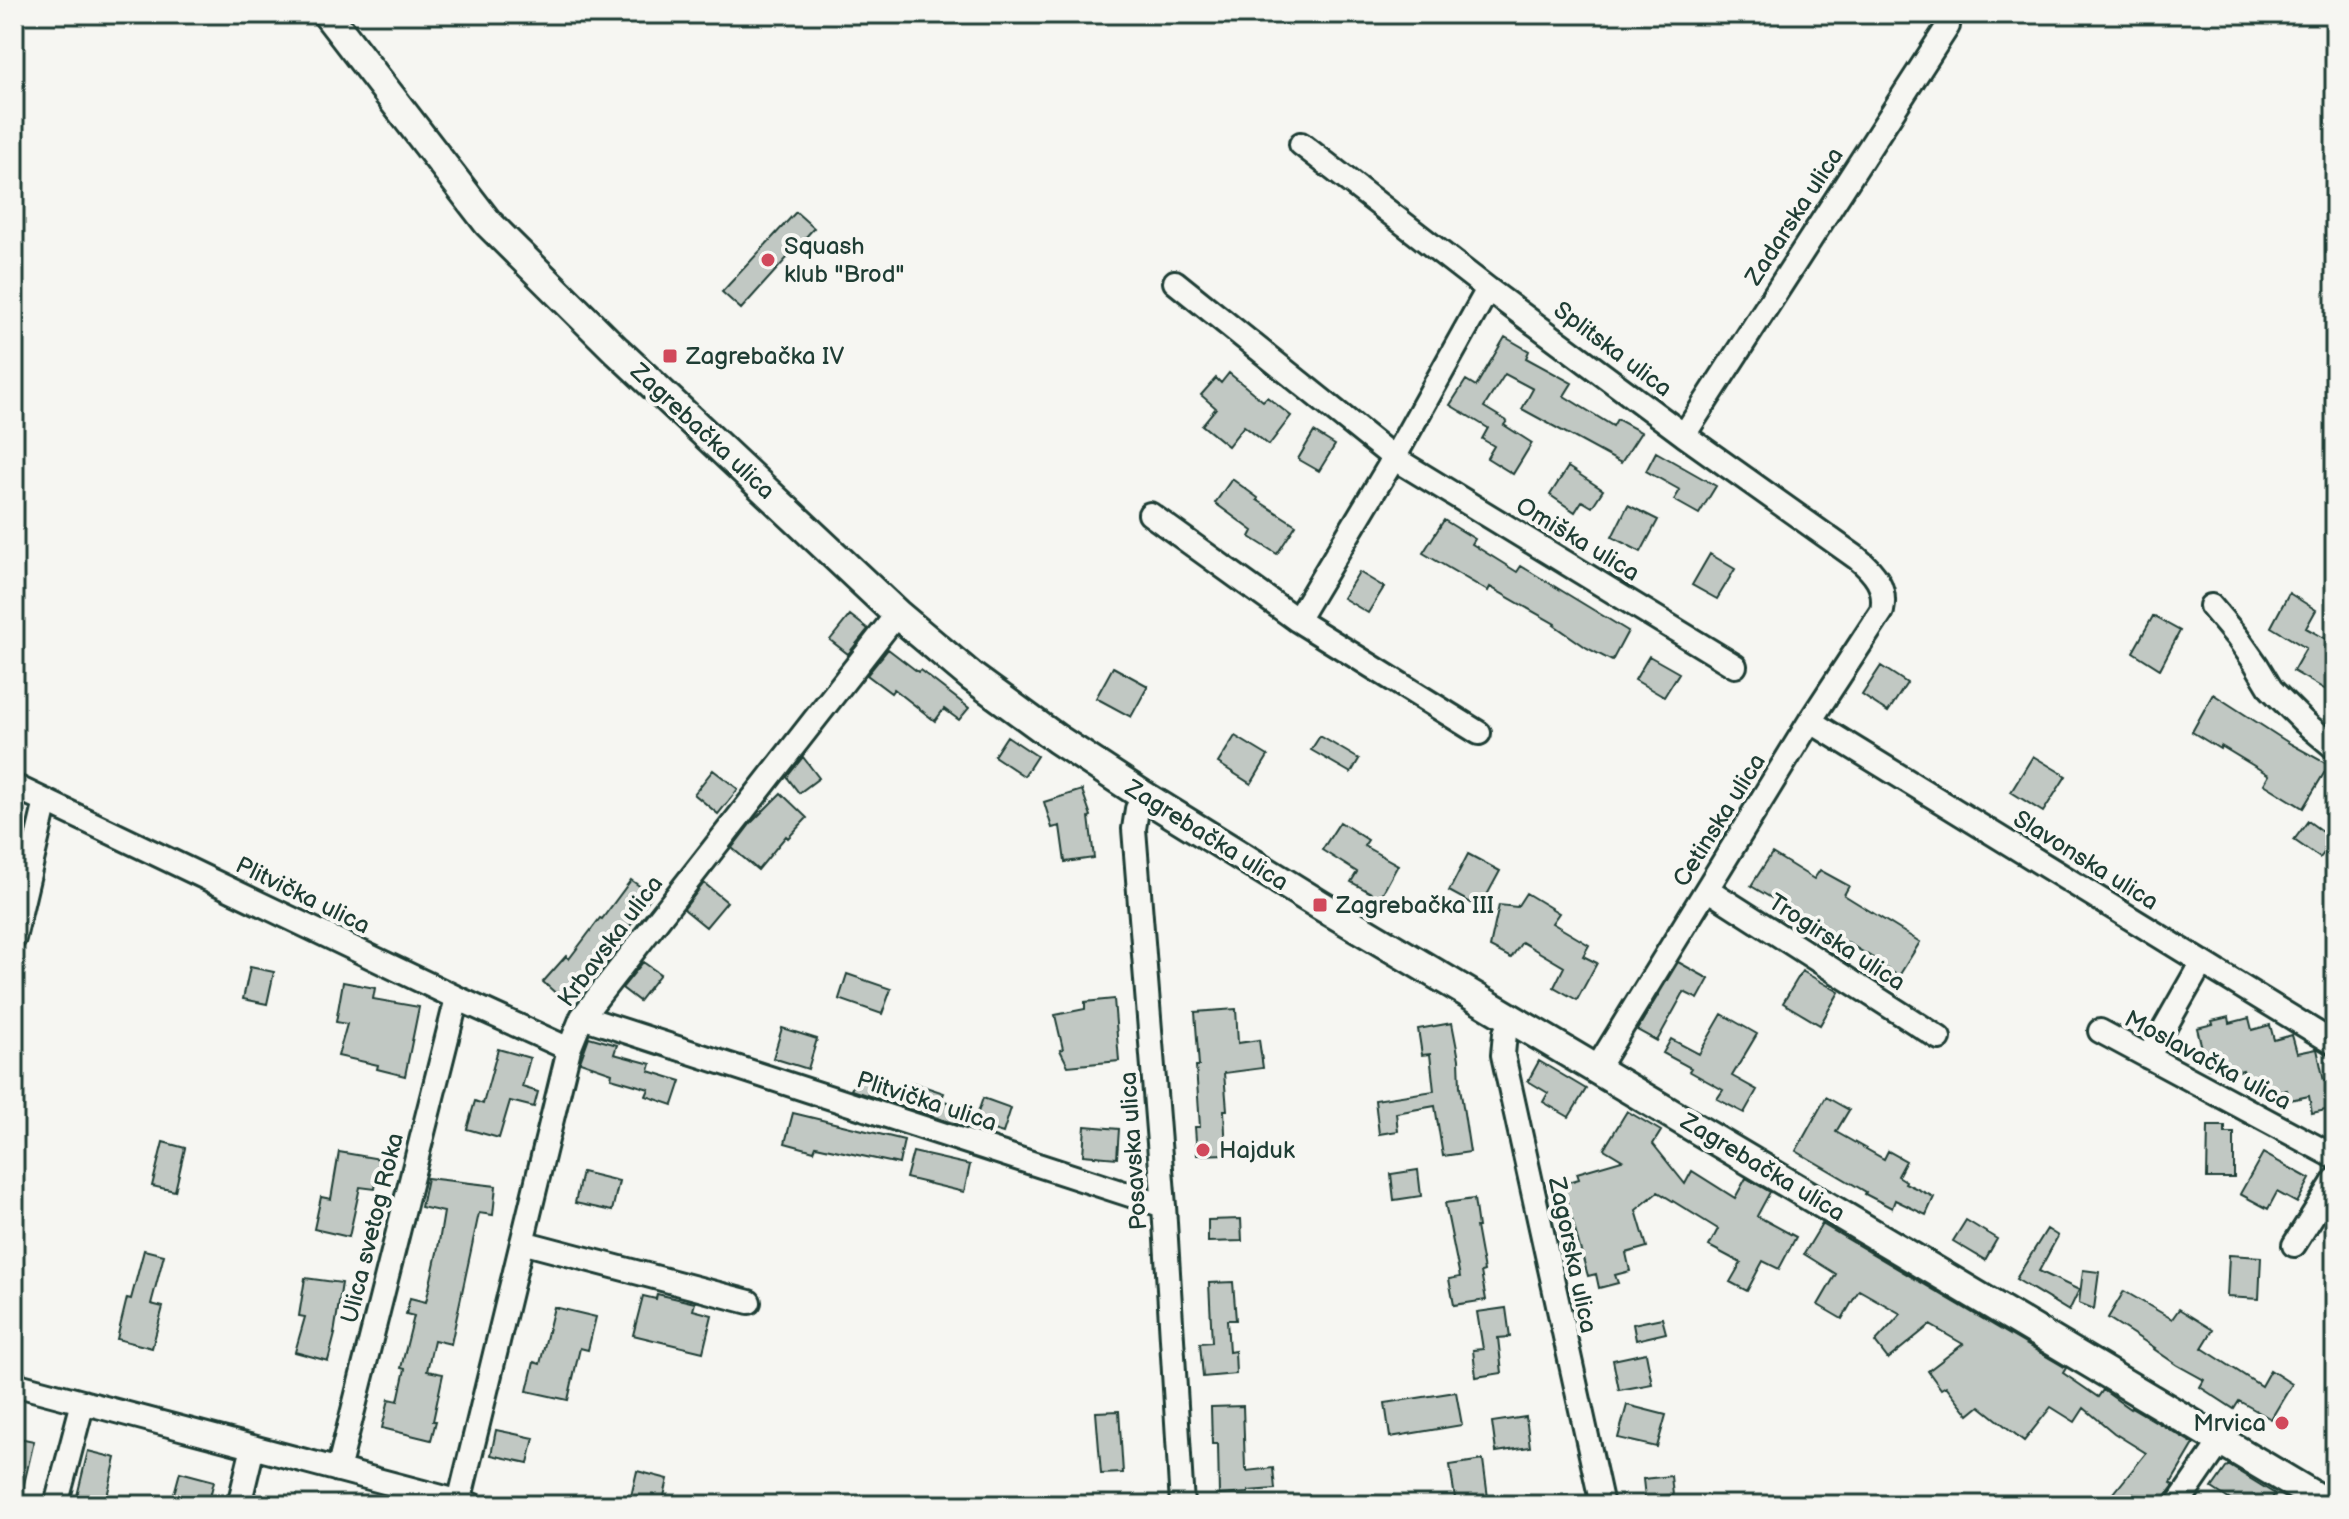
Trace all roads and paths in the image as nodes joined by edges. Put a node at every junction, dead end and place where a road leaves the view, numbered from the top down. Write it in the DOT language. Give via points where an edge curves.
graph roads {
  1 [pos="327,14"];
  2 [pos="1948,26"];
  3 [pos="1301,144"];
  4 [pos="1175,282"];
  5 [pos="1488,289"];
  6 [pos="1684,435"];
  7 [pos="1394,458"];
  8 [pos="1150,514"];
  9 [pos="1885,599"];
  10 [pos="2211,606"];
  11 [pos="897,614"];
  12 [pos="1297,620"];
  13 [pos="1735,666"];
  14 [pos="1810,721"];
  15 [pos="1479,733"];
  16 [pos="2335,748"];
  17 [pos="14,786"];
  18 [pos="1144,796"];
  19 [pos="46,801"];
  20 [pos="1707,889"];
  21 [pos="14,938"];
  22 [pos="2202,962"];
  23 [pos="457,998"];
  24 [pos="582,1017"];
  25 [pos="1512,1018"];
  26 [pos="2100,1031"];
  27 [pos="1939,1038"];
  28 [pos="2335,1044"];
  29 [pos="569,1049"];
  30 [pos="2148,1057"];
  31 [pos="1597,1068"];
  32 [pos="2335,1157"];
  33 [pos="2335,1180"];
  34 [pos="1164,1206"];
  35 [pos="522,1242"];
  36 [pos="2294,1245"];
  37 [pos="749,1302"];
  38 [pos="14,1384"];
  39 [pos="83,1402"];
  40 [pos="2221,1441"];
  41 [pos="253,1447"];
  42 [pos="338,1470"];
  43 [pos="420,1499"];
  44 [pos="466,1503"];
  45 [pos="56,1505"];
  46 [pos="239,1505"];
  47 [pos="1182,1505"];
  48 [pos="1602,1505"];
  49 [pos="2177,1505"];
  50 [pos="2329,1505"];
  1 -- 11 [label="main road, Zagrebačka ulica" via="488,223"];
  2 -- 6 [label="street, Zadarska ulica"];
  3 -- 5 [label="street, Splitska ulica"];
  4 -- 7 [label="street, Omiška ulica"];
  5 -- 6 [label="street, Splitska ulica"];
  5 -- 7 [label="street"];
  6 -- 9 [label="street, Splitska ulica" via="1873,571"];
  7 -- 12 [label="street"];
  7 -- 13 [label="street, Omiška ulica"];
  8 -- 12 [label="street"];
  9 -- 14 [label="street, Cetinska ulica"];
  10 -- 16 [label="street" via="2271,689"];
  11 -- 18 [label="main road, Zagrebačka ulica" via="972,677"];
  11 -- 24 [label="street, Krbavska ulica"];
  12 -- 15 [label="street"];
  14 -- 20 [label="street, Cetinska ulica"];
  14 -- 22 [label="street, Slavonska ulica"];
  17 -- 19 [label="street, Plitvička ulica"];
  18 -- 25 [label="main road, Zagrebačka ulica"];
  18 -- 34 [label="street, Posavska ulica" via="1134,829"];
  19 -- 21 [label="street"];
  19 -- 23 [label="street, Plitvička ulica"];
  20 -- 27 [label="street, Trogirska ulica"];
  20 -- 31 [label="street, Cetinska ulica"];
  22 -- 28 [label="street, Slavonska ulica"];
  22 -- 30 [label="street"];
  23 -- 29 [label="street, Plitvička ulica"];
  23 -- 42 [label="street, Ulica svetog Roka"];
  24 -- 29 [label="street, Krbavska ulica"];
  24 -- 34 [label="street, Plitvička ulica"];
  25 -- 31 [label="main road, Zagrebačka ulica"];
  25 -- 48 [label="street, Zagorska ulica" via="1503,1055"];
  26 -- 30 [label="street, Moslavačka ulica"];
  29 -- 35 [label="street, Krbavska ulica"];
  30 -- 32 [label="street, Moslavačka ulica"];
  31 -- 40 [label="main road, Zagrebačka ulica"];
  33 -- 36 [label="street"];
  34 -- 47 [label="street, Posavska ulica"];
  35 -- 37 [label="street"];
  35 -- 44 [label="street, Krbavska ulica"];
  38 -- 39 [label="street"];
  39 -- 41 [label="street"];
  39 -- 45 [label="street"];
  40 -- 49 [label="street"];
  40 -- 50 [label="main road, Zagrebačka ulica"];
  41 -- 42 [label="street"];
  41 -- 46 [label="street"];
  42 -- 43 [label="street"];
  43 -- 44 [label="street"];
}
